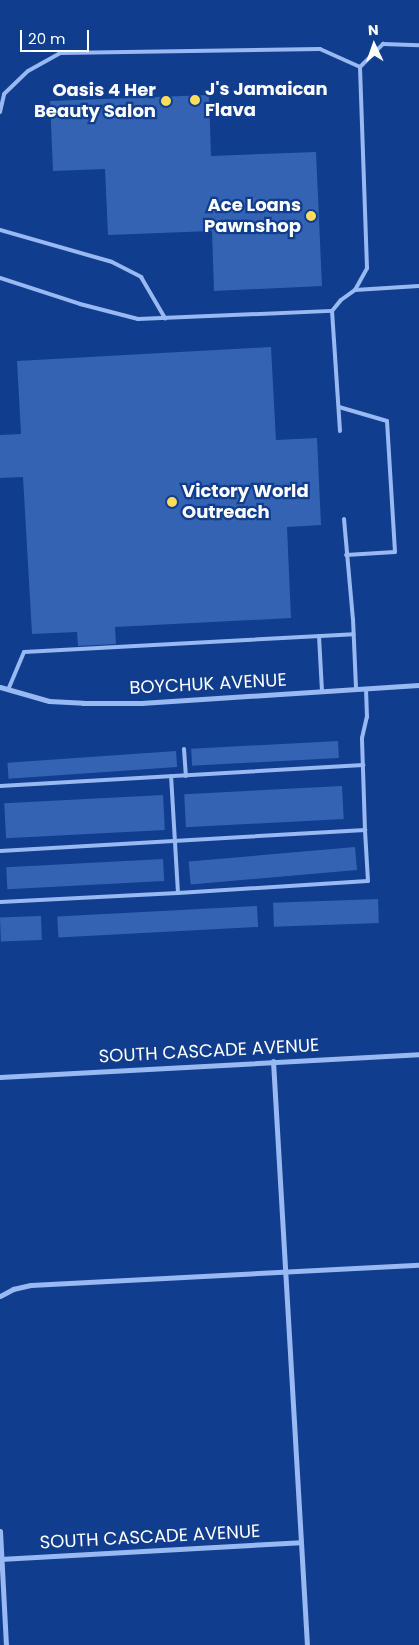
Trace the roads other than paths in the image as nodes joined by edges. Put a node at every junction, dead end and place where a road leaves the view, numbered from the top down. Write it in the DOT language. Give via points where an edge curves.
graph roads {
  1 [pos="419,45"];
  2 [pos="360,67"];
  3 [pos="0,112"];
  4 [pos="0,230"];
  5 [pos="0,278"];
  6 [pos="419,286"];
  7 [pos="355,290"];
  8 [pos="332,312"];
  9 [pos="165,318"];
  10 [pos="339,407"];
  11 [pos="340,431"];
  12 [pos="344,519"];
  13 [pos="346,554"];
  14 [pos="354,634"];
  15 [pos="319,636"];
  16 [pos="419,685"];
  17 [pos="0,688"];
  18 [pos="356,689"];
  19 [pos="366,689"];
  20 [pos="8,690"];
  21 [pos="322,691"];
  22 [pos="184,749"];
  23 [pos="363,766"];
  24 [pos="171,776"];
  25 [pos="186,776"];
  26 [pos="0,786"];
  27 [pos="365,830"];
  28 [pos="175,841"];
  29 [pos="0,852"];
  30 [pos="178,893"];
  31 [pos="0,902"];
  32 [pos="419,1054"];
  33 [pos="273,1061"];
  34 [pos="0,1077"];
  35 [pos="419,1265"];
  36 [pos="285,1272"];
  37 [pos="0,1296"];
  38 [pos="0,1531"];
  39 [pos="301,1542"];
  40 [pos="1,1559"];
  41 [pos="6,1645"];
  42 [pos="307,1645"];
  1 -- 2 [label="lane" via="383,44"];
  2 -- 3 [label="lane" via="320,50 60,54 28,71 4,94"];
  2 -- 7 [label="lane" via="367,268"];
  4 -- 9 [label="lane" via="112,262 141,277"];
  5 -- 9 [label="lane" via="138,319"];
  6 -- 7 [label="lane"];
  7 -- 8 [label="lane"];
  8 -- 9 [label="lane"];
  8 -- 10 [label="lane"];
  10 -- 11 [label="lane"];
  10 -- 13 [label="lane" via="387,422 396,552"];
  12 -- 13 [label="lane"];
  13 -- 14 [label="lane"];
  14 -- 15 [label="lane"];
  14 -- 18 [label="lane"];
  15 -- 20 [label="lane" via="24,652"];
  15 -- 21 [label="lane"];
  16 -- 19 [label="street, BOYCHUK AVENUE"];
  17 -- 20 [label="street, BOYCHUK AVENUE"];
  18 -- 19 [label="street, BOYCHUK AVENUE"];
  18 -- 21 [label="street, BOYCHUK AVENUE"];
  19 -- 23 [label="lane"];
  20 -- 21 [label="street, BOYCHUK AVENUE" via="49,701 83,704"];
  22 -- 25 [label="lane"];
  23 -- 25 [label="lane"];
  23 -- 27 [label="lane"];
  24 -- 25 [label="lane"];
  24 -- 26 [label="lane"];
  24 -- 28 [label="lane"];
  27 -- 28 [label="lane"];
  27 -- 30 [label="lane" via="368,882"];
  28 -- 29 [label="lane"];
  28 -- 30 [label="lane"];
  30 -- 31 [label="lane"];
  32 -- 33 [label="street, SOUTH CASCADE AVENUE"];
  33 -- 34 [label="street, SOUTH CASCADE AVENUE"];
  33 -- 36 [label="street"];
  35 -- 36 [label="street"];
  36 -- 37 [label="street" via="31,1285"];
  36 -- 39 [label="street"];
  38 -- 40 [label="street"];
  39 -- 40 [label="street, SOUTH CASCADE AVENUE"];
  39 -- 42 [label="street"];
  40 -- 41 [label="street"];
}
